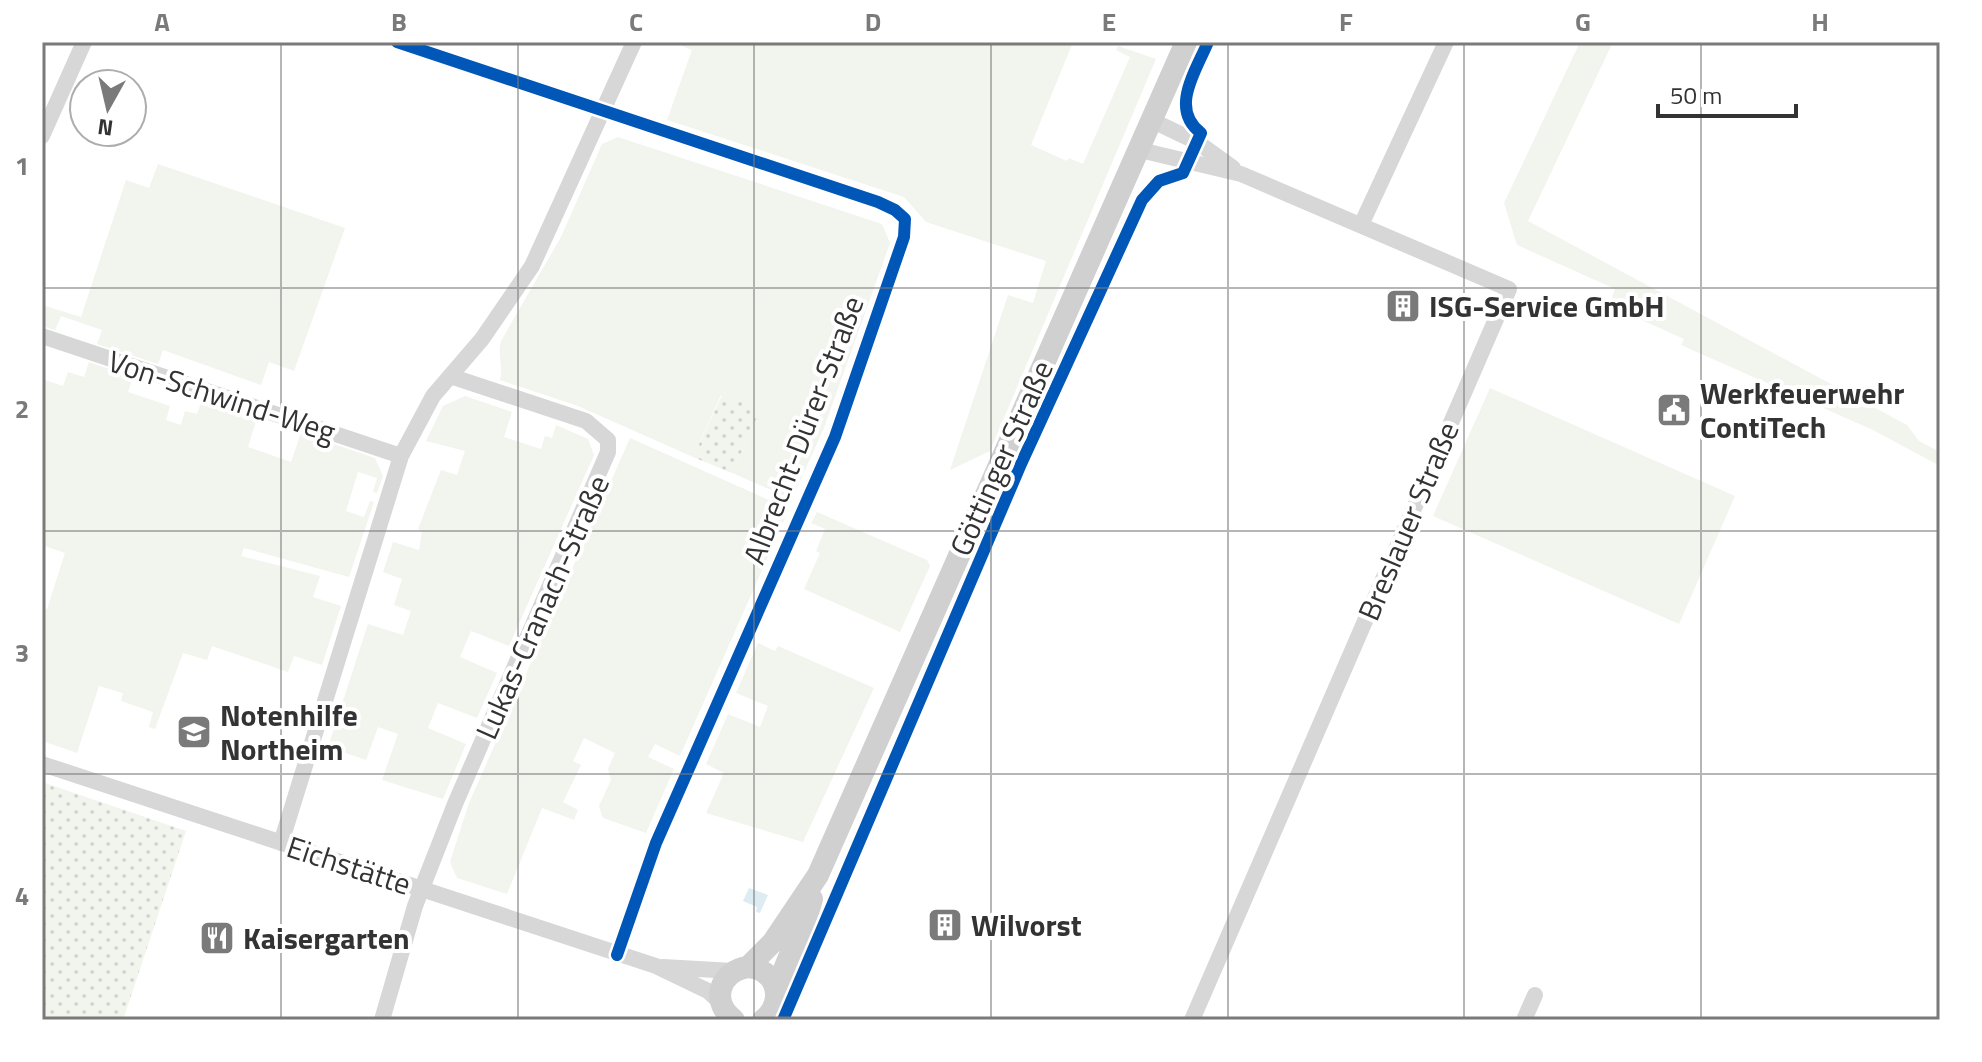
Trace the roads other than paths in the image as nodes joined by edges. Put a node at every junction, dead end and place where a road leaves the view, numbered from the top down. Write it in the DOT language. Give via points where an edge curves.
graph roads {
  1 [pos="84,42"];
  2 [pos="397,42"];
  3 [pos="634,42"];
  4 [pos="1186,42"];
  5 [pos="1446,42"];
  6 [pos="603,111"];
  7 [pos="1153,121"];
  8 [pos="42,136"];
  9 [pos="1140,150"];
  10 [pos="1241,174"];
  11 [pos="1361,225"];
  12 [pos="42,336"];
  13 [pos="450,376"];
  14 [pos="401,456"];
  15 [pos="42,764"];
  16 [pos="281,843"];
  17 [pos="818,875"];
  18 [pos="423,889"];
  19 [pos="617,955"];
  20 [pos="656,966"];
  21 [pos="741,969"];
  22 [pos="777,992"];
  23 [pos="1535,995"];
  24 [pos="729,1015"];
  25 [pos="382,1020"];
  26 [pos="763,1020"];
  27 [pos="1192,1020"];
  28 [pos="1524,1020"];
  1 -- 8 [label="street"];
  2 -- 6 [label="street"];
  3 -- 6 [label="street"];
  4 -- 7 [label="main road, Göttinger Straße"];
  5 -- 11 [label="street"];
  6 -- 13 [label="street" via="532,266"];
  6 -- 19 [label="street, Albrecht-Dürer-Straße" via="887,205 901,214 906,227 835,437 656,843"];
  7 -- 9 [label="main road, Göttinger Straße"];
  7 -- 10 [label="street, Breslauer Straße" via="1197,142"];
  9 -- 10 [label="street, Breslauer Straße"];
  9 -- 17 [label="main road, Göttinger Straße"];
  10 -- 11 [label="street, Breslauer Straße"];
  11 -- 27 [label="street, Breslauer Straße" via="1509,289"];
  12 -- 14 [label="street, Von-Schwind-Weg"];
  13 -- 14 [label="street" via="420,416"];
  13 -- 18 [label="street, Lukas-Cranach-Straße" via="586,421 608,440 608,452"];
  14 -- 16 [label="street"];
  15 -- 16 [label="street, Eichstätte"];
  16 -- 18 [label="street, Eichstätte"];
  17 -- 21 [label="main road, Göttinger Straße" via="773,942"];
  17 -- 22 [label="main road, Göttinger Straße" via="808,918"];
  18 -- 19 [label="street, Eichstätte"];
  18 -- 25 [label="street, Lukas-Cranach-Straße"];
  19 -- 20 [label="street, Eichstätte"];
  20 -- 21 [label="street, Eichstätte"];
  20 -- 24 [label="street, Eichstätte" via="708,991"];
  21 -- 22 [label="main road" via="767,974"];
  21 -- 24 [label="main road, Göttinger Straße" via="723,981"];
  22 -- 26 [label="main road, Göttinger Straße" via="775,1007"];
  23 -- 28 [label="street"];
}
